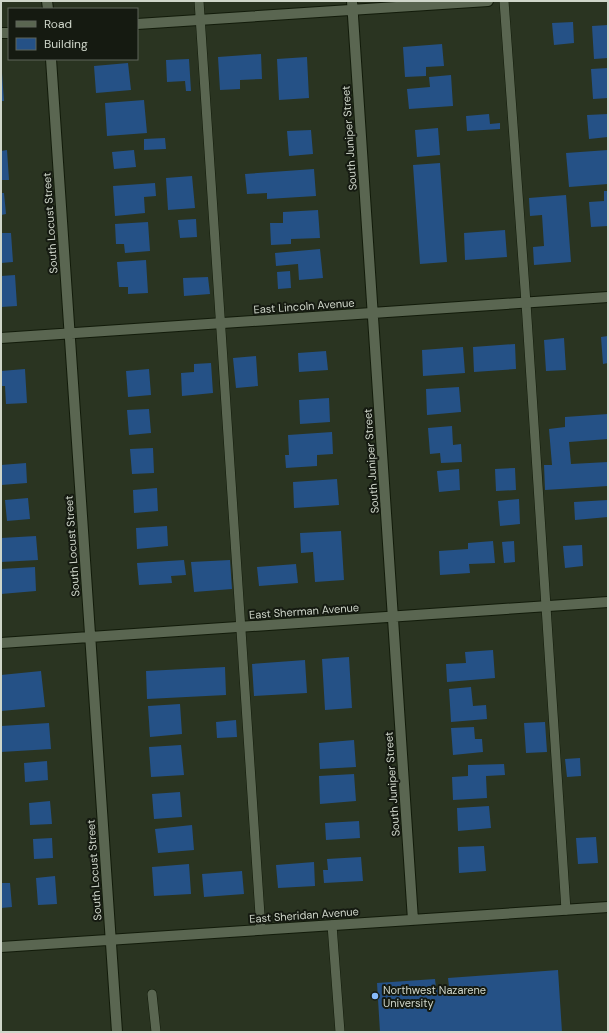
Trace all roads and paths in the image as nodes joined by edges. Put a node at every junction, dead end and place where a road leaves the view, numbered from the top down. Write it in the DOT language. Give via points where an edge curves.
graph roads {
  1 [pos="199,1"];
  2 [pos="488,1"];
  3 [pos="504,1"];
  4 [pos="352,6"];
  5 [pos="201,20"];
  6 [pos="138,24"];
  7 [pos="51,60"];
  8 [pos="608,297"];
  9 [pos="526,303"];
  10 [pos="373,313"];
  11 [pos="221,324"];
  12 [pos="70,334"];
  13 [pos="1,338"];
  14 [pos="608,602"];
  15 [pos="546,606"];
  16 [pos="393,616"];
  17 [pos="241,627"];
  18 [pos="90,637"];
  19 [pos="1,643"];
  20 [pos="608,907"];
  21 [pos="566,910"];
  22 [pos="413,920"];
  23 [pos="332,925"];
  24 [pos="261,930"];
  25 [pos="111,940"];
  26 [pos="1,947"];
  27 [pos="152,994"];
  28 [pos="117,1032"];
  29 [pos="156,1032"];
  30 [pos="340,1032"];
  1 -- 5 [label="lane"];
  2 -- 4 [label="street"];
  3 -- 9 [label="lane"];
  4 -- 5 [label="street"];
  4 -- 10 [label="street, South Juniper Street"];
  5 -- 6 [label="street"];
  5 -- 11 [label="lane"];
  7 -- 12 [label="street, South Locust Street"];
  8 -- 9 [label="street, East Lincoln Avenue"];
  9 -- 10 [label="street, East Lincoln Avenue"];
  9 -- 15 [label="lane"];
  10 -- 11 [label="street, East Lincoln Avenue"];
  10 -- 16 [label="street, South Juniper Street"];
  11 -- 12 [label="street, East Lincoln Avenue"];
  11 -- 17 [label="lane"];
  12 -- 13 [label="street, East Lincoln Avenue"];
  12 -- 18 [label="street, South Locust Street"];
  14 -- 15 [label="street, East Sherman Avenue"];
  15 -- 16 [label="street, East Sherman Avenue"];
  15 -- 21 [label="lane"];
  16 -- 17 [label="street, East Sherman Avenue"];
  16 -- 22 [label="street, South Juniper Street"];
  17 -- 18 [label="street, East Sherman Avenue"];
  17 -- 24 [label="lane"];
  18 -- 19 [label="street, East Sherman Avenue"];
  18 -- 25 [label="street, South Locust Street"];
  20 -- 21 [label="street, East Sheridan Avenue"];
  21 -- 22 [label="street, East Sheridan Avenue"];
  22 -- 23 [label="street, East Sheridan Avenue"];
  23 -- 24 [label="street, East Sheridan Avenue"];
  23 -- 30 [label="lane"];
  24 -- 25 [label="street, East Sheridan Avenue"];
  25 -- 26 [label="street, East Sheridan Avenue"];
  25 -- 28 [label="street, South Locust Street"];
  27 -- 29 [label="lane"];
}
